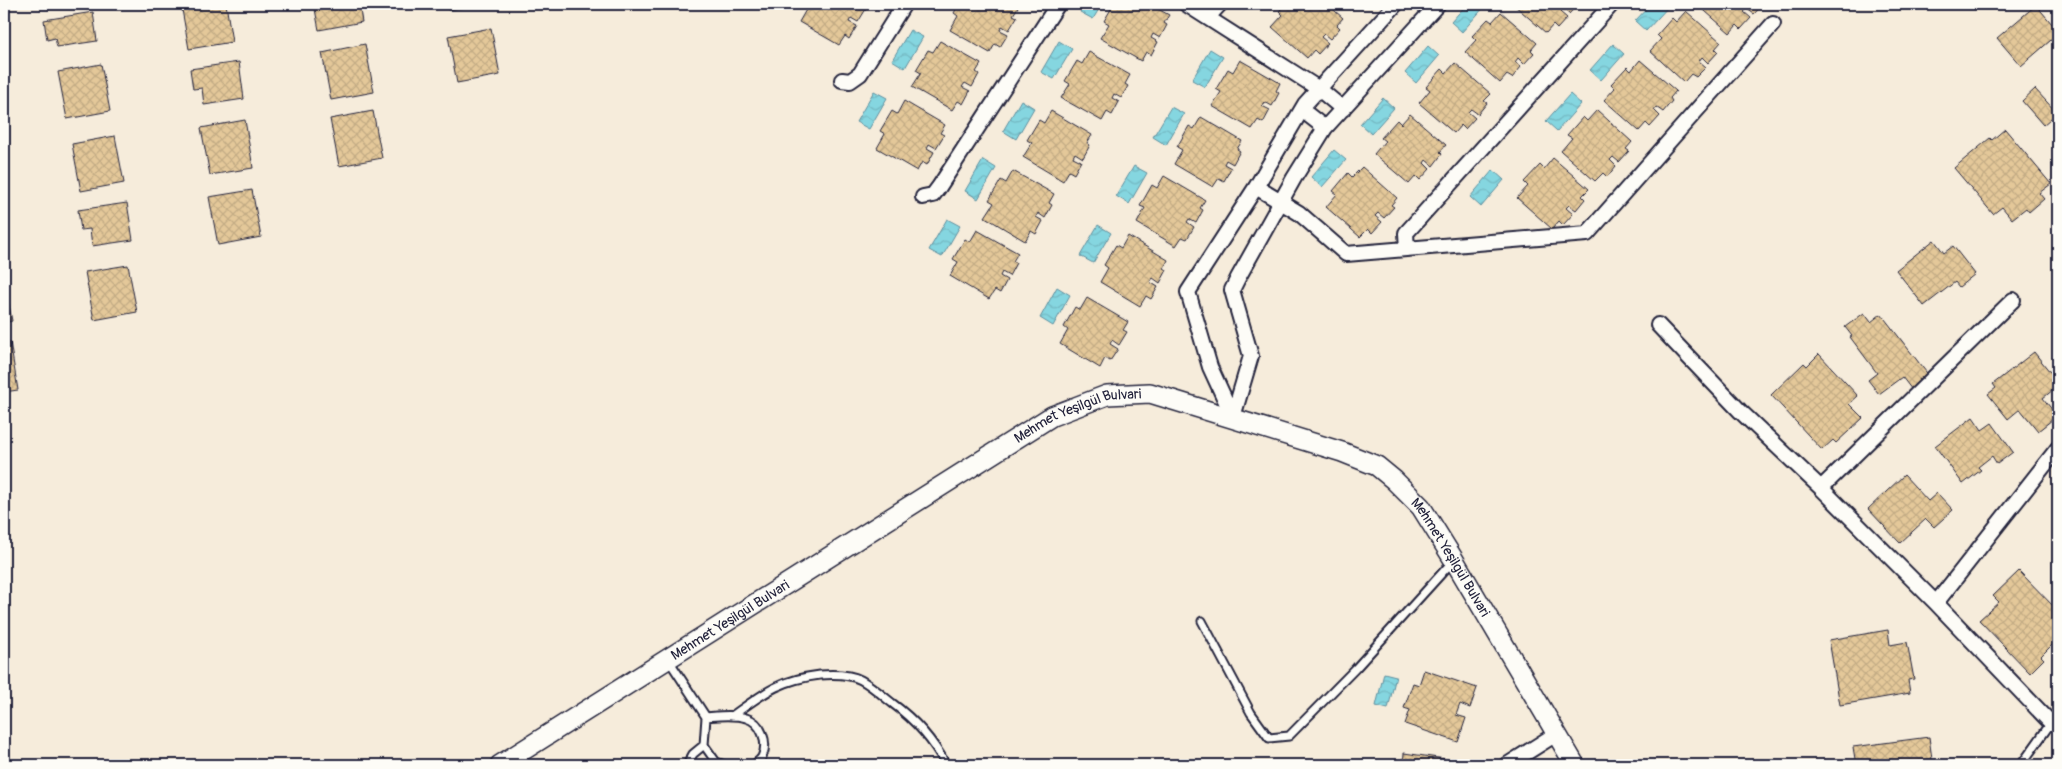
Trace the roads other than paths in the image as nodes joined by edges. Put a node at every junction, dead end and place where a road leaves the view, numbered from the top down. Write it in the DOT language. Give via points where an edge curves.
graph roads {
  1 [pos="904,4"];
  2 [pos="1058,4"];
  3 [pos="1186,4"];
  4 [pos="1220,4"];
  5 [pos="1396,4"];
  6 [pos="1438,4"];
  7 [pos="1612,4"];
  8 [pos="1208,17"];
  9 [pos="1773,24"];
  10 [pos="842,80"];
  11 [pos="1319,90"];
  12 [pos="1343,109"];
  13 [pos="1302,110"];
  14 [pos="1325,128"];
  15 [pos="1256,187"];
  16 [pos="923,197"];
  17 [pos="1282,203"];
  18 [pos="1408,249"];
  19 [pos="2013,300"];
  20 [pos="1658,325"];
  21 [pos="1233,417"];
  22 [pos="2058,448"];
  23 [pos="1821,488"];
  24 [pos="1454,560"];
  25 [pos="1936,603"];
  26 [pos="1202,621"];
  27 [pos="668,659"];
  28 [pos="732,716"];
  29 [pos="706,717"];
  30 [pos="2056,723"];
  31 [pos="1556,734"];
  32 [pos="704,746"];
  33 [pos="500,765"];
  34 [pos="687,765"];
  35 [pos="724,765"];
  36 [pos="754,765"];
  37 [pos="946,765"];
  38 [pos="1507,765"];
  39 [pos="1575,765"];
  40 [pos="2021,765"];
  1 -- 10 [label="street" via="860,74 850,81"];
  2 -- 16 [label="street" via="939,187 933,195"];
  3 -- 8 [label="street"];
  4 -- 8 [label="street"];
  5 -- 11 [label="street"];
  6 -- 12 [label="street"];
  7 -- 18 [label="street" via="1406,233"];
  8 -- 11 [label="street"];
  9 -- 18 [label="street" via="1587,234"];
  11 -- 12 [label="street"];
  11 -- 13 [label="street"];
  12 -- 14 [label="street"];
  13 -- 14 [label="street"];
  13 -- 15 [label="street"];
  14 -- 17 [label="street"];
  15 -- 17 [label="street"];
  15 -- 21 [label="street" via="1188,292 1210,367"];
  17 -- 18 [label="street" via="1299,213 1346,254"];
  17 -- 21 [label="street" via="1232,290 1251,356"];
  19 -- 23 [label="street"];
  20 -- 23 [label="street" via="1740,411"];
  21 -- 24 [label="main road, Mehmet Yeşilgül Bulvari" via="1376,466 1421,507"];
  21 -- 27 [label="main road, Mehmet Yeşilgül Bulvari" via="1150,393 1107,395 1052,416"];
  22 -- 25 [label="street"];
  23 -- 25 [label="street"];
  24 -- 26 [label="lane" via="1289,736 1269,738 1251,713"];
  24 -- 31 [label="main road, Mehmet Yeşilgül Bulvari"];
  25 -- 30 [label="street"];
  27 -- 29 [label="lane"];
  27 -- 33 [label="main road, Mehmet Yeşilgül Bulvari"];
  28 -- 29 [label="lane"];
  28 -- 36 [label="lane" via="754,721 762,732 765,744 762,757"];
  28 -- 37 [label="lane" via="793,679 835,674 860,679 910,716 936,746"];
  29 -- 32 [label="lane"];
  30 -- 40 [label="lane"];
  31 -- 38 [label="street"];
  31 -- 39 [label="main road, Mehmet Yeşilgül Bulvari"];
  32 -- 34 [label="lane" via="693,754"];
  32 -- 35 [label="lane" via="716,762"];
}
